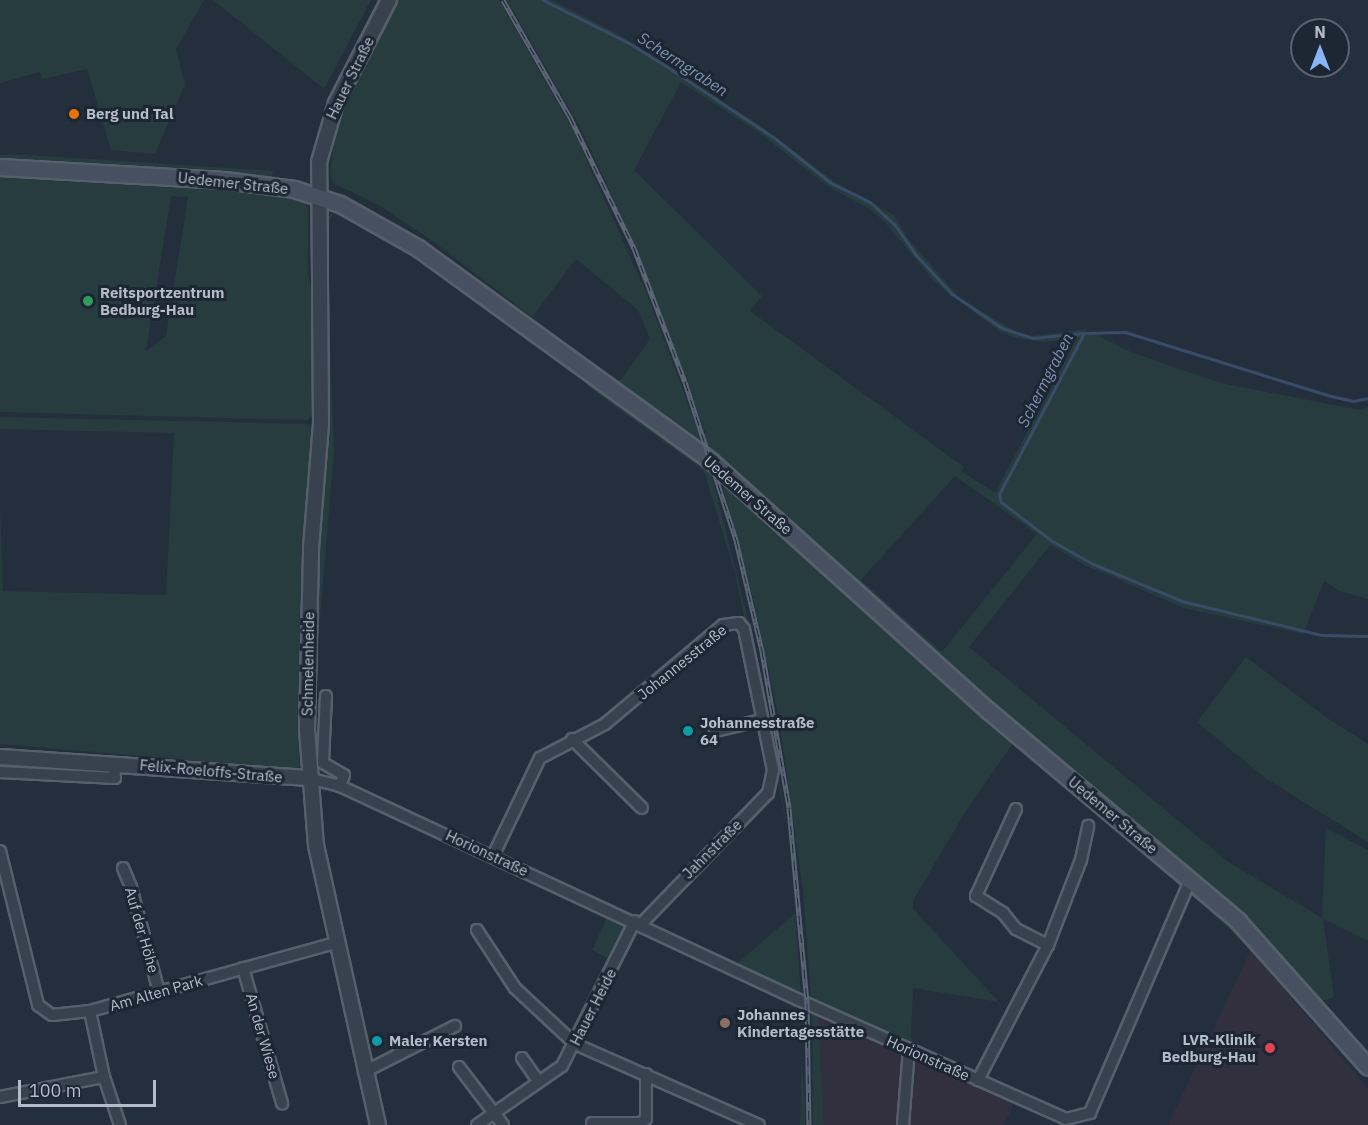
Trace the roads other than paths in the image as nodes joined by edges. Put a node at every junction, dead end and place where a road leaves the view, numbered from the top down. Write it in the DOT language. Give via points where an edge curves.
graph roads {
  1 [pos="389,0"];
  2 [pos="0,167"];
  3 [pos="316,195"];
  4 [pos="326,696"];
  5 [pos="762,720"];
  6 [pos="715,731"];
  7 [pos="572,739"];
  8 [pos="0,757"];
  9 [pos="114,764"];
  10 [pos="772,770"];
  11 [pos="0,772"];
  12 [pos="308,778"];
  13 [pos="340,786"];
  14 [pos="642,808"];
  15 [pos="1016,809"];
  16 [pos="1088,826"];
  17 [pos="0,851"];
  18 [pos="493,856"];
  19 [pos="123,868"];
  20 [pos="1191,879"];
  21 [pos="638,923"];
  22 [pos="477,930"];
  23 [pos="335,943"];
  24 [pos="1048,945"];
  25 [pos="243,968"];
  26 [pos="159,992"];
  27 [pos="90,1011"];
  28 [pos="455,1026"];
  29 [pos="576,1044"];
  30 [pos="909,1049"];
  31 [pos="522,1058"];
  32 [pos="459,1067"];
  33 [pos="1368,1067"];
  34 [pos="364,1072"];
  35 [pos="646,1074"];
  36 [pos="104,1077"];
  37 [pos="978,1080"];
  38 [pos="538,1081"];
  39 [pos="0,1097"];
  40 [pos="282,1103"];
  41 [pos="495,1113"];
  42 [pos="592,1123"];
  43 [pos="120,1125"];
  44 [pos="378,1125"];
  45 [pos="477,1125"];
  46 [pos="503,1125"];
  47 [pos="759,1125"];
  48 [pos="903,1125"];
  1 -- 3 [label="street, Hauer Straße" via="327,123"];
  2 -- 3 [label="main road, Uedemer Straße" via="224,180"];
  3 -- 12 [label="street, Schmelenheide" via="321,423 311,548"];
  3 -- 20 [label="main road, Uedemer Straße" via="340,204 418,248 711,461 989,711"];
  4 -- 13 [label="street" via="323,763 344,775"];
  5 -- 6 [label="street"];
  5 -- 7 [label="street, Johannesstraße" via="744,629 732,622 605,724"];
  5 -- 10 [label="street, Johannesstraße"];
  7 -- 14 [label="street"];
  7 -- 18 [label="street, Johannesstraße" via="540,758"];
  8 -- 9 [label="street, Felix-Roeloffs-Straße"];
  9 -- 11 [label="street" via="115,778"];
  9 -- 12 [label="street, Felix-Roeloffs-Straße"];
  10 -- 21 [label="street, Jahnstraße" via="768,793"];
  12 -- 13 [label="street, Horionstraße"];
  12 -- 23 [label="street, Schmelenheide" via="316,846"];
  13 -- 18 [label="street, Horionstraße"];
  15 -- 24 [label="street" via="976,896 1003,913 1016,929"];
  16 -- 24 [label="street" via="1081,860"];
  17 -- 27 [label="street" via="38,1005 52,1014"];
  18 -- 21 [label="street, Horionstraße"];
  19 -- 26 [label="street, Auf der Höhe"];
  20 -- 33 [label="main road, Uedemer Straße" via="1238,921"];
  20 -- 37 [label="street, Horionstraße" via="1090,1113 1066,1119"];
  21 -- 29 [label="street, Hauer Heide"];
  21 -- 30 [label="street, Horionstraße"];
  22 -- 29 [label="street" via="515,988"];
  23 -- 25 [label="street, Am Alten Park"];
  23 -- 34 [label="street, Schmelenheide"];
  24 -- 37 [label="street"];
  25 -- 26 [label="street, Am Alten Park"];
  25 -- 40 [label="street, An der Wiese"];
  26 -- 27 [label="street, Am Alten Park"];
  27 -- 36 [label="street, Am Alten Park"];
  28 -- 34 [label="street"];
  29 -- 35 [label="street"];
  29 -- 38 [label="street, Hauer Heide" via="562,1066"];
  30 -- 37 [label="street, Horionstraße"];
  30 -- 48 [label="street"];
  31 -- 38 [label="street"];
  32 -- 41 [label="street"];
  34 -- 44 [label="street, Schmelenheide"];
  35 -- 42 [label="street" via="646,1119 641,1123"];
  35 -- 47 [label="street"];
  36 -- 39 [label="street"];
  36 -- 43 [label="street, Am Alten Park"];
  38 -- 41 [label="street, Hauer Heide"];
  41 -- 45 [label="street, Hauer Heide"];
  41 -- 46 [label="street"];
}
